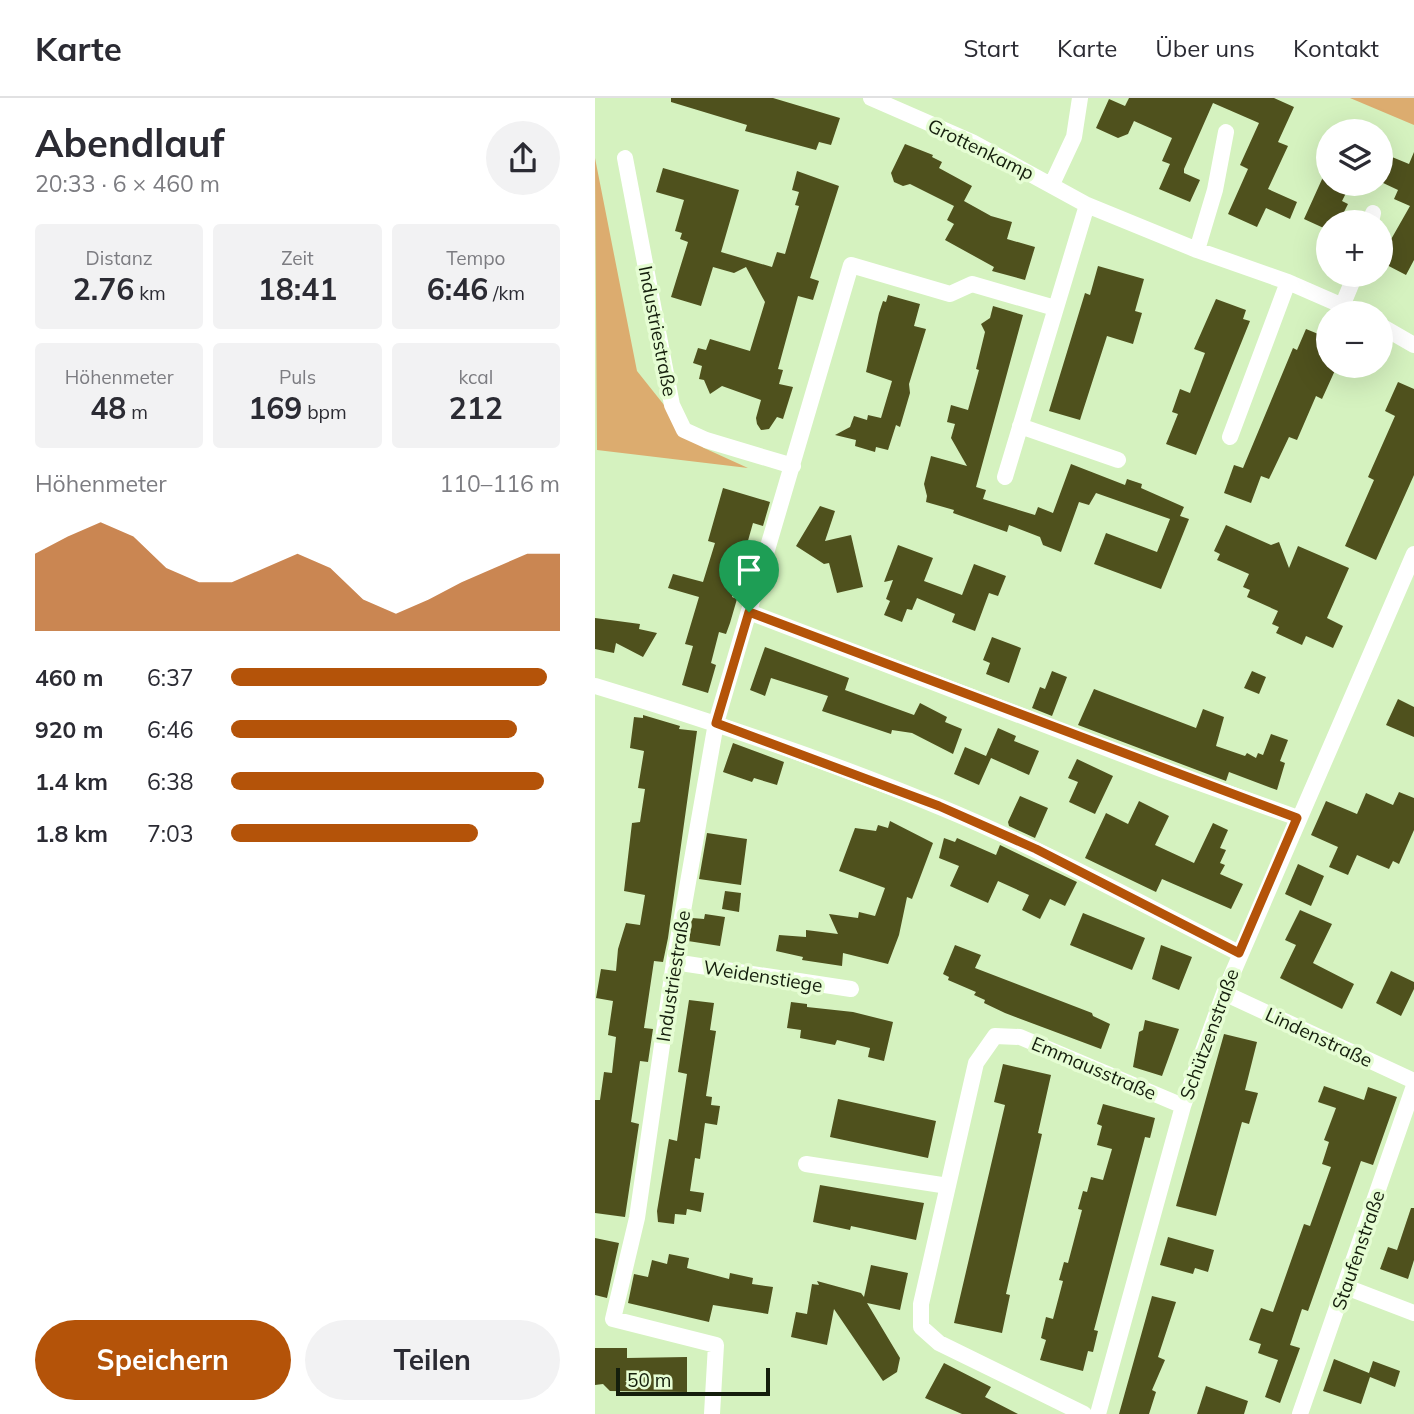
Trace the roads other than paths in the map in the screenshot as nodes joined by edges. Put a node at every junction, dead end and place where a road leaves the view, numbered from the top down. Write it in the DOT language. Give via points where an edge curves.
graph roads {
  1 [pos="871,98"];
  2 [pos="1080,98"];
  3 [pos="1226,132"];
  4 [pos="625,158"];
  5 [pos="1052,184"];
  6 [pos="1087,205"];
  7 [pos="1197,250"];
  8 [pos="1289,282"];
  9 [pos="1336,301"];
  10 [pos="1055,308"];
  11 [pos="1393,333"];
  12 [pos="1414,345"];
  13 [pos="1020,426"];
  14 [pos="1230,437"];
  15 [pos="1118,460"];
  16 [pos="793,466"];
  17 [pos="1005,477"];
  18 [pos="1414,554"];
  19 [pos="749,612"];
  20 [pos="595,686"];
  21 [pos="716,723"];
  22 [pos="1297,818"];
  23 [pos="1239,953"];
  24 [pos="674,962"];
  25 [pos="851,989"];
  26 [pos="1224,993"];
  27 [pos="1414,1081"];
  28 [pos="1414,1086"];
  29 [pos="1182,1106"];
  30 [pos="806,1164"];
  31 [pos="947,1186"];
  32 [pos="1346,1287"];
  33 [pos="1414,1313"];
  34 [pos="712,1414"];
  35 [pos="1084,1414"];
  36 [pos="1098,1414"];
  37 [pos="1300,1414"];
  1 -- 5 [label="street, Grottenkamp" via="972,142"];
  2 -- 5 [label="street, Grottenkamp" via="1074,136"];
  3 -- 7 [label="street"];
  4 -- 16 [label="street, Industriestraße" via="672,405 684,430"];
  5 -- 6 [label="street, Grottenkamp"];
  6 -- 7 [label="street, Grottenkamp"];
  6 -- 10 [label="street"];
  7 -- 8 [label="street, Grottenkamp"];
  8 -- 9 [label="street, Grottenkamp"];
  8 -- 14 [label="street"];
  10 -- 13 [label="street"];
  10 -- 16 [label="street, Industriestraße" via="972,284 950,293 851,265"];
  11 -- 12 [label="street"];
  13 -- 15 [label="street"];
  13 -- 17 [label="street"];
  16 -- 19 [label="street, Industriestraße"];
  18 -- 22 [label="street, Schützenstraße"];
  19 -- 21 [label="street, Industriestraße"];
  19 -- 22 [label="street"];
  20 -- 21 [label="street"];
  21 -- 23 [label="street" via="939,806 1036,849"];
  21 -- 24 [label="street, Industriestraße"];
  22 -- 23 [label="street, Schützenstraße"];
  23 -- 26 [label="street, Schützenstraße"];
  24 -- 25 [label="street, Weidenstiege"];
  24 -- 34 [label="street, Industriestraße" via="637,1218 613,1319 716,1345"];
  26 -- 27 [label="street, Lindenstraße"];
  26 -- 29 [label="street, Schützenstraße"];
  28 -- 32 [label="street, Staufenstraße"];
  29 -- 31 [label="street, Emmausstraße" via="1020,1037 995,1036 975,1063"];
  29 -- 36 [label="street, Schützenstraße"];
  30 -- 31 [label="street"];
  31 -- 35 [label="street, Emmausstraße" via="921,1304 921,1327 939,1343"];
  32 -- 33 [label="street"];
  32 -- 37 [label="street, Staufenstraße"];
}
